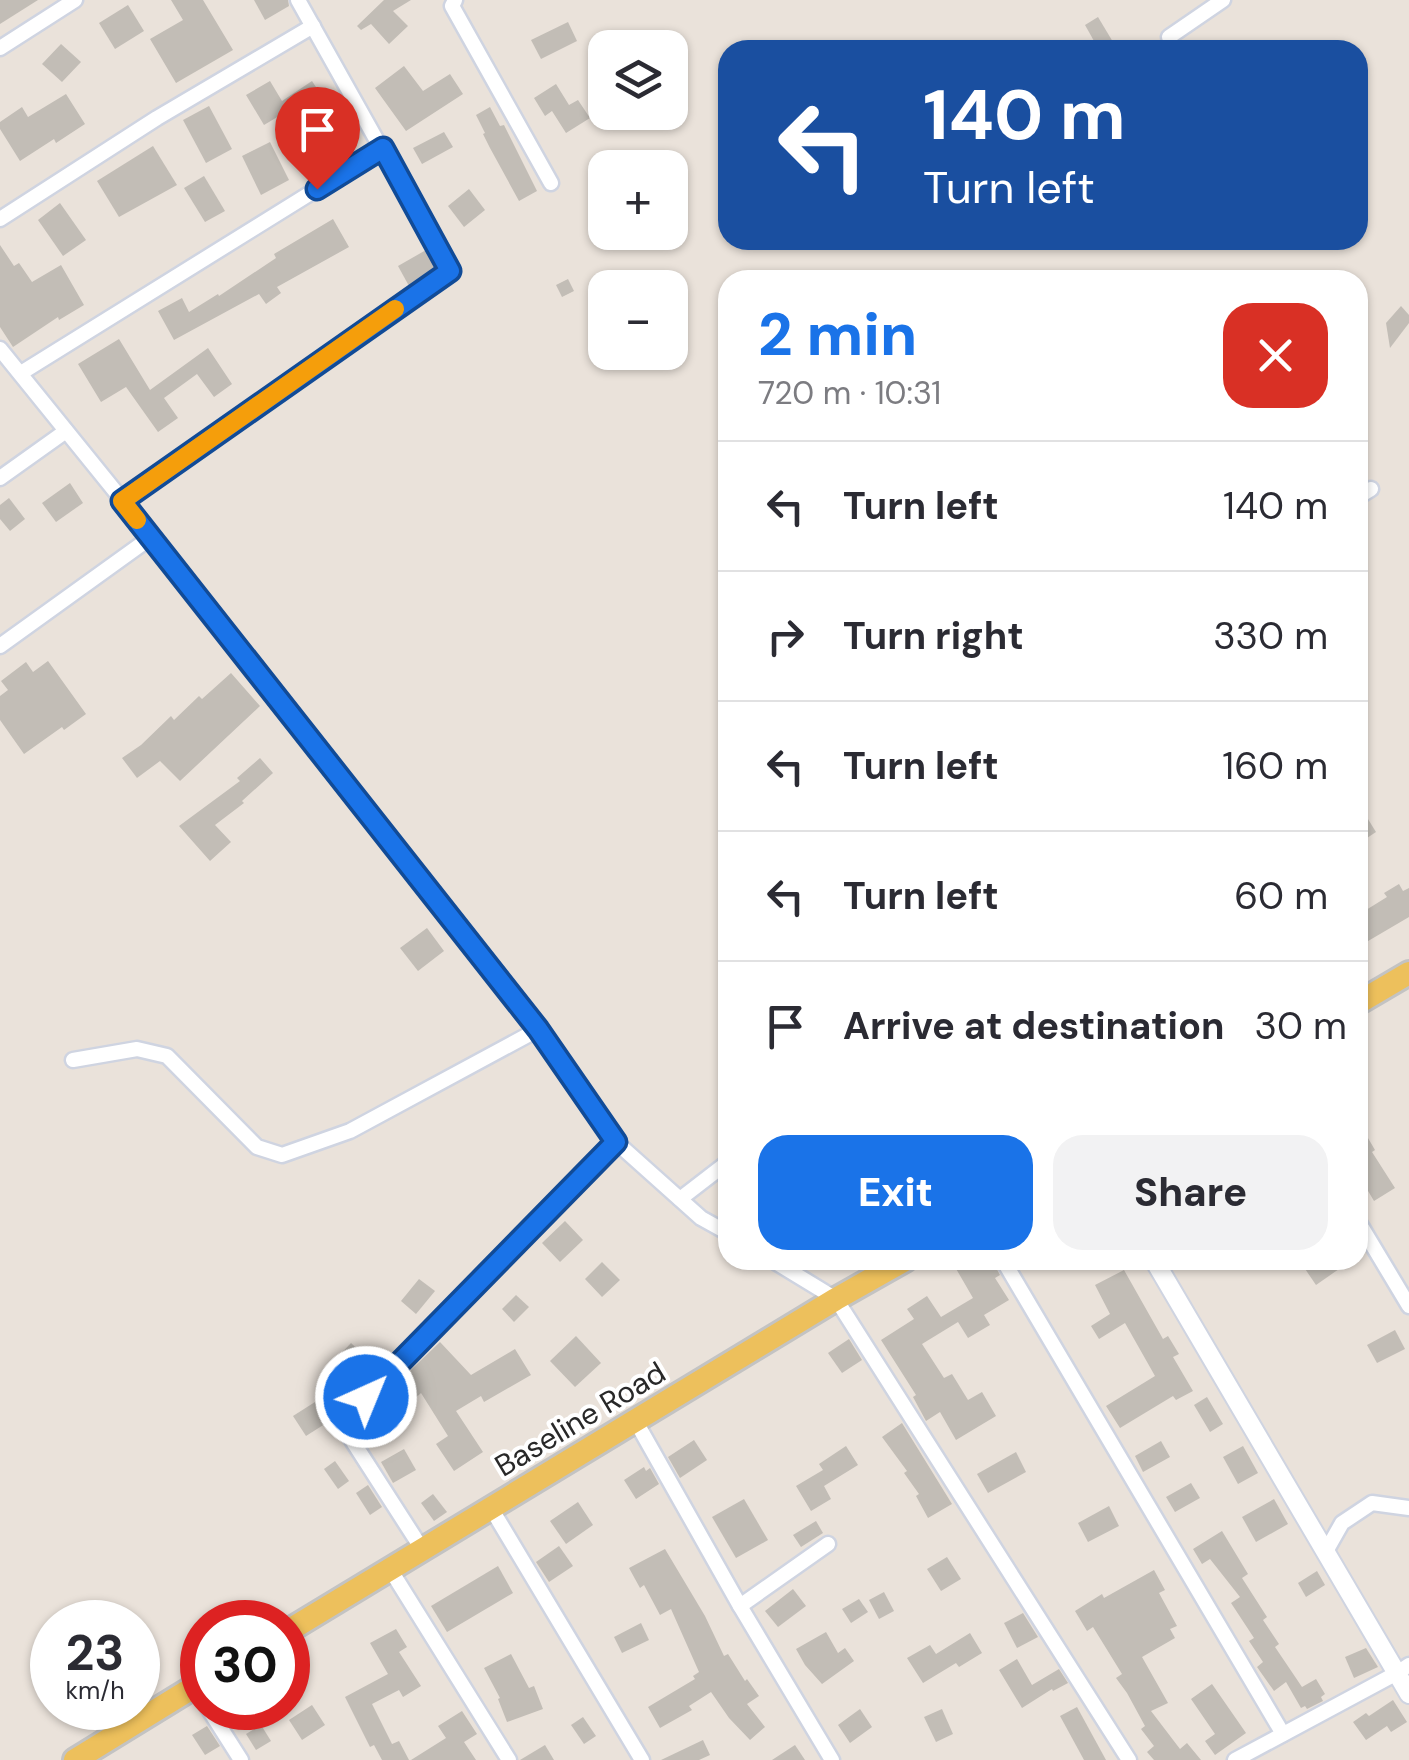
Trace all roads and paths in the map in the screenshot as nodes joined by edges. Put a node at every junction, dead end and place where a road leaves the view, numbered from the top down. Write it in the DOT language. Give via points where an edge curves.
graph roads {
  1 [pos="76,0"];
  2 [pos="298,0"];
  3 [pos="455,0"];
  4 [pos="1223,0"];
  5 [pos="313,26"];
  6 [pos="1169,38"];
  7 [pos="0,48"];
  8 [pos="383,148"];
  9 [pos="552,184"];
  10 [pos="0,219"];
  11 [pos="0,350"];
  12 [pos="21,373"];
  13 [pos="66,430"];
  14 [pos="0,478"];
  15 [pos="122,501"];
  16 [pos="150,538"];
  17 [pos="0,646"];
  18 [pos="1409,973"];
  19 [pos="1368,998"];
  20 [pos="538,1029"];
  21 [pos="73,1060"];
  22 [pos="616,1142"];
  23 [pos="718,1170"];
  24 [pos="680,1199"];
  25 [pos="718,1227"];
  26 [pos="1368,1238"];
  27 [pos="789,1270"];
  28 [pos="886,1270"];
  29 [pos="1009,1270"];
  30 [pos="1160,1270"];
  31 [pos="836,1298"];
  32 [pos="1409,1306"];
  33 [pos="635,1420"];
  34 [pos="491,1508"];
  35 [pos="1409,1508"];
  36 [pos="828,1544"];
  37 [pos="422,1549"];
  38 [pos="1325,1553"];
  39 [pos="390,1568"];
  40 [pos="740,1606"];
  41 [pos="310,1617"];
  42 [pos="1403,1669"];
  43 [pos="1409,1694"];
  44 [pos="180,1701"];
  45 [pos="222,1730"];
  46 [pos="1283,1734"];
  47 [pos="75,1760"];
  48 [pos="241,1760"];
  49 [pos="508,1760"];
  50 [pos="642,1760"];
  51 [pos="832,1760"];
  52 [pos="1129,1760"];
  53 [pos="1235,1760"];
  1 -- 7 [label="street"];
  2 -- 5 [label="street"];
  3 -- 9 [label="street" via="452,6"];
  4 -- 6 [label="street"];
  5 -- 8 [label="street"];
  5 -- 10 [label="street"];
  8 -- 12 [label="street"];
  8 -- 15 [label="street" via="450,271"];
  11 -- 12 [label="street"];
  12 -- 13 [label="street"];
  13 -- 14 [label="street"];
  13 -- 15 [label="street"];
  15 -- 16 [label="street"];
  16 -- 17 [label="street"];
  16 -- 20 [label="street"];
  18 -- 19 [label="main road"];
  20 -- 21 [label="street" via="350,1131 282,1154 258,1147 167,1056 137,1049"];
  20 -- 22 [label="street"];
  22 -- 24 [label="street"];
  22 -- 37 [label="street" via="341,1423"];
  23 -- 24 [label="street"];
  24 -- 25 [label="street"];
  26 -- 32 [label="street"];
  27 -- 31 [label="street"];
  28 -- 31 [label="main road, Baseline Road"];
  29 -- 46 [label="street"];
  30 -- 38 [label="street"];
  31 -- 33 [label="main road, Baseline Road"];
  31 -- 52 [label="street"];
  33 -- 34 [label="main road, Baseline Road"];
  33 -- 40 [label="street"];
  34 -- 37 [label="main road, Baseline Road"];
  34 -- 50 [label="street"];
  35 -- 38 [label="street" via="1372,1503 1342,1523"];
  36 -- 40 [label="street"];
  37 -- 39 [label="main road, Baseline Road"];
  38 -- 42 [label="street"];
  39 -- 41 [label="main road, Baseline Road"];
  39 -- 49 [label="street"];
  40 -- 51 [label="street"];
  42 -- 43 [label="street"];
  42 -- 46 [label="street"];
  44 -- 47 [label="main road"];
  45 -- 48 [label="street"];
  46 -- 53 [label="street"];
}
